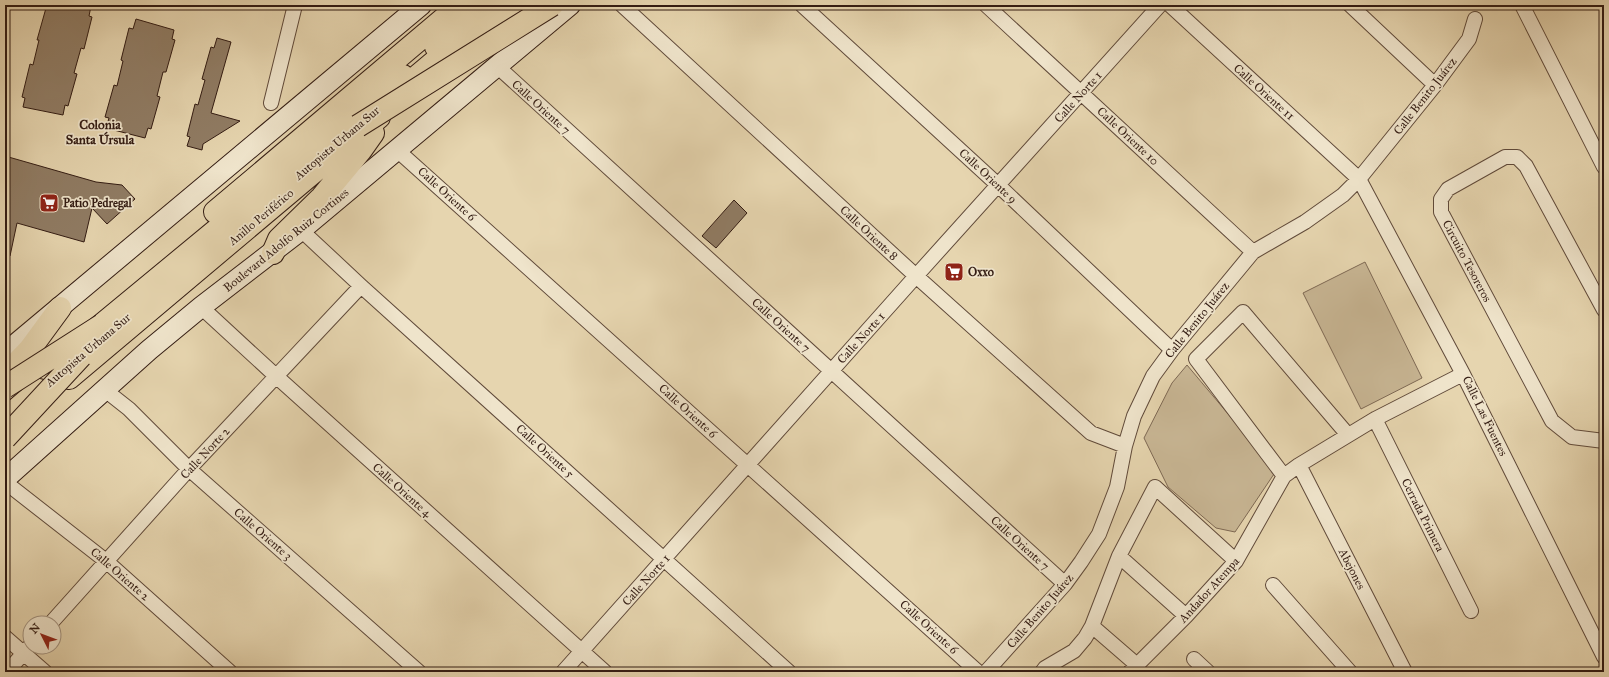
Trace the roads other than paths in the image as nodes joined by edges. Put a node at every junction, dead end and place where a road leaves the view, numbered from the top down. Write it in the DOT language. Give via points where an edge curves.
graph roads {
  1 [pos="295,5"];
  2 [pos="421,5"];
  3 [pos="461,5"];
  4 [pos="486,5"];
  5 [pos="502,5"];
  6 [pos="518,5"];
  7 [pos="552,5"];
  8 [pos="570,5"];
  9 [pos="622,5"];
  10 [pos="802,5"];
  11 [pos="986,5"];
  12 [pos="1160,5"];
  13 [pos="1170,5"];
  14 [pos="1350,5"];
  15 [pos="1522,5"];
  16 [pos="1475,19"];
  17 [pos="496,66"];
  18 [pos="1435,85"];
  19 [pos="1081,93"];
  20 [pos="271,103"];
  21 [pos="390,108"];
  22 [pos="358,120"];
  23 [pos="397,150"];
  24 [pos="1604,167"];
  25 [pos="1359,179"];
  26 [pos="998,185"];
  27 [pos="301,230"];
  28 [pos="1253,252"];
  29 [pos="272,253"];
  30 [pos="916,276"];
  31 [pos="361,286"];
  32 [pos="202,306"];
  33 [pos="60,308"];
  34 [pos="1604,310"];
  35 [pos="102,325"];
  36 [pos="1172,350"];
  37 [pos="5,353"];
  38 [pos="81,356"];
  39 [pos="831,371"];
  40 [pos="1463,374"];
  41 [pos="5,375"];
  42 [pos="277,377"];
  43 [pos="5,388"];
  44 [pos="110,394"];
  45 [pos="5,406"];
  46 [pos="5,419"];
  47 [pos="1375,419"];
  48 [pos="5,431"];
  49 [pos="1348,435"];
  50 [pos="5,438"];
  51 [pos="1604,441"];
  52 [pos="1125,446"];
  53 [pos="748,465"];
  54 [pos="1299,465"];
  55 [pos="189,470"];
  56 [pos="1284,476"];
  57 [pos="5,479"];
  58 [pos="5,482"];
  59 [pos="1119,556"];
  60 [pos="665,559"];
  61 [pos="106,561"];
  62 [pos="1236,561"];
  63 [pos="1065,584"];
  64 [pos="1273,585"];
  65 [pos="1471,611"];
  66 [pos="58,615"];
  67 [pos="1186,616"];
  68 [pos="1092,626"];
  69 [pos="5,637"];
  70 [pos="22,646"];
  71 [pos="582,652"];
  72 [pos="22,655"];
  73 [pos="32,655"];
  74 [pos="1604,657"];
  75 [pos="1194,659"];
  76 [pos="1134,669"];
  77 [pos="7,672"];
  78 [pos="45,672"];
  79 [pos="230,672"];
  80 [pos="419,672"];
  81 [pos="563,672"];
  82 [pos="605,672"];
  83 [pos="789,672"];
  84 [pos="978,672"];
  85 [pos="986,672"];
  86 [pos="1042,672"];
  87 [pos="1208,672"];
  88 [pos="1350,672"];
  89 [pos="1405,672"];
  1 -- 20 [label="street"];
  2 -- 33 [label="main road"];
  3 -- 22 [label="highway"];
  3 -- 43 [label="highway"];
  4 -- 22 [label="highway, Autopista Urbana Sur"];
  5 -- 22 [label="highway, Autopista Urbana Sur, bridge"];
  6 -- 21 [label="highway, Anillo Periférico"];
  7 -- 22 [label="highway, bridge"];
  8 -- 17 [label="main road, Boulevard Adolfo Ruiz Cortines"];
  9 -- 30 [label="street, Calle Oriente 8"];
  10 -- 26 [label="street, Calle Oriente 9"];
  11 -- 19 [label="street, Calle Oriente 10"];
  12 -- 19 [label="street, Calle Norte 1"];
  13 -- 25 [label="street, Calle Oriente 11"];
  14 -- 18 [label="street"];
  15 -- 24 [label="street"];
  16 -- 18 [label="street, Calle Benito Juárez" via="1469,39"];
  17 -- 23 [label="main road, Boulevard Adolfo Ruiz Cortines"];
  17 -- 39 [label="street, Calle Oriente 7"];
  18 -- 25 [label="street, Calle Benito Juárez"];
  19 -- 26 [label="street, Calle Norte 1"];
  19 -- 28 [label="street, Calle Oriente 10"];
  21 -- 29 [label="highway" via="361,150 322,197 279,239"];
  21 -- 48 [label="highway, Anillo Periférico"];
  22 -- 35 [label="highway, Autopista Urbana Sur"];
  22 -- 38 [label="highway, Autopista Urbana Sur"];
  23 -- 27 [label="main road, Boulevard Adolfo Ruiz Cortines"];
  23 -- 53 [label="street, Calle Oriente 6"];
  25 -- 28 [label="street, Calle Benito Juárez" via="1343,195 1311,218"];
  25 -- 40 [label="street, Calle Las Fuentes"];
  26 -- 30 [label="street, Calle Norte 1"];
  26 -- 36 [label="street, Calle Oriente 9"];
  27 -- 29 [label="main road, Boulevard Adolfo Ruiz Cortines"];
  27 -- 31 [label="street, Calle Oriente 5"];
  28 -- 36 [label="street, Calle Benito Juárez"];
  29 -- 32 [label="main road, Boulevard Adolfo Ruiz Cortines"];
  30 -- 39 [label="street, Calle Norte 1"];
  30 -- 52 [label="street, Calle Oriente 8" via="1092,433"];
  31 -- 42 [label="street, Calle Norte 2"];
  31 -- 60 [label="street, Calle Oriente 5"];
  32 -- 42 [label="street, Calle Oriente 4"];
  32 -- 57 [label="main road, Boulevard Adolfo Ruiz Cortines" via="143,355"];
  33 -- 37 [label="main road"];
  33 -- 41 [label="highway" via="30,349"];
  34 -- 51 [label="street, Circuito Tesoreros" via="1526,166 1517,157 1505,157 1448,189 1441,199 1441,212 1552,421 1572,437"];
  35 -- 43 [label="highway, bridge"];
  35 -- 45 [label="highway, Autopista Urbana Sur, bridge"];
  36 -- 52 [label="street, Calle Benito Juárez" via="1153,376 1134,416"];
  38 -- 46 [label="highway, Autopista Urbana Sur, bridge"];
  38 -- 50 [label="highway, bridge"];
  39 -- 53 [label="street, Calle Norte 1"];
  39 -- 63 [label="street, Calle Oriente 7"];
  40 -- 47 [label="street"];
  40 -- 74 [label="street, Calle Las Fuentes"];
  42 -- 55 [label="street, Calle Norte 2"];
  42 -- 71 [label="street, Calle Oriente 4"];
  44 -- 55 [label="street, Calle Oriente 3" via="129,409"];
  47 -- 49 [label="street"];
  47 -- 65 [label="street, Cerrada Primera"];
  49 -- 54 [label="street"];
  49 -- 56 [label="street" via="1243,312 1196,358"];
  52 -- 63 [label="street, Calle Benito Juárez" via="1117,487 1099,534"];
  53 -- 60 [label="street, Calle Norte 1"];
  53 -- 84 [label="street, Calle Oriente 6"];
  54 -- 56 [label="street"];
  54 -- 89 [label="street, Abejones"];
  55 -- 61 [label="street, Calle Norte 2"];
  55 -- 80 [label="street, Calle Oriente 3"];
  56 -- 62 [label="street, Andador Atempa"];
  58 -- 61 [label="street, Calle Oriente 2"];
  59 -- 62 [label="street" via="1155,487"];
  59 -- 67 [label="street"];
  59 -- 68 [label="street"];
  60 -- 71 [label="street, Calle Norte 1"];
  60 -- 83 [label="street, Calle Oriente 5"];
  61 -- 66 [label="street, Calle Norte 2"];
  61 -- 79 [label="street, Calle Oriente 2"];
  62 -- 67 [label="street, Andador Atempa"];
  63 -- 85 [label="street, Calle Benito Juárez"];
  64 -- 88 [label="street"];
  67 -- 76 [label="street, Andador Atempa"];
  68 -- 76 [label="street"];
  68 -- 86 [label="street" via="1074,651"];
  69 -- 70 [label="street"];
  71 -- 81 [label="street, Calle Norte 1"];
  71 -- 82 [label="street, Calle Oriente 4"];
  72 -- 77 [label="street"];
  73 -- 78 [label="street"];
  75 -- 87 [label="street"];
}
